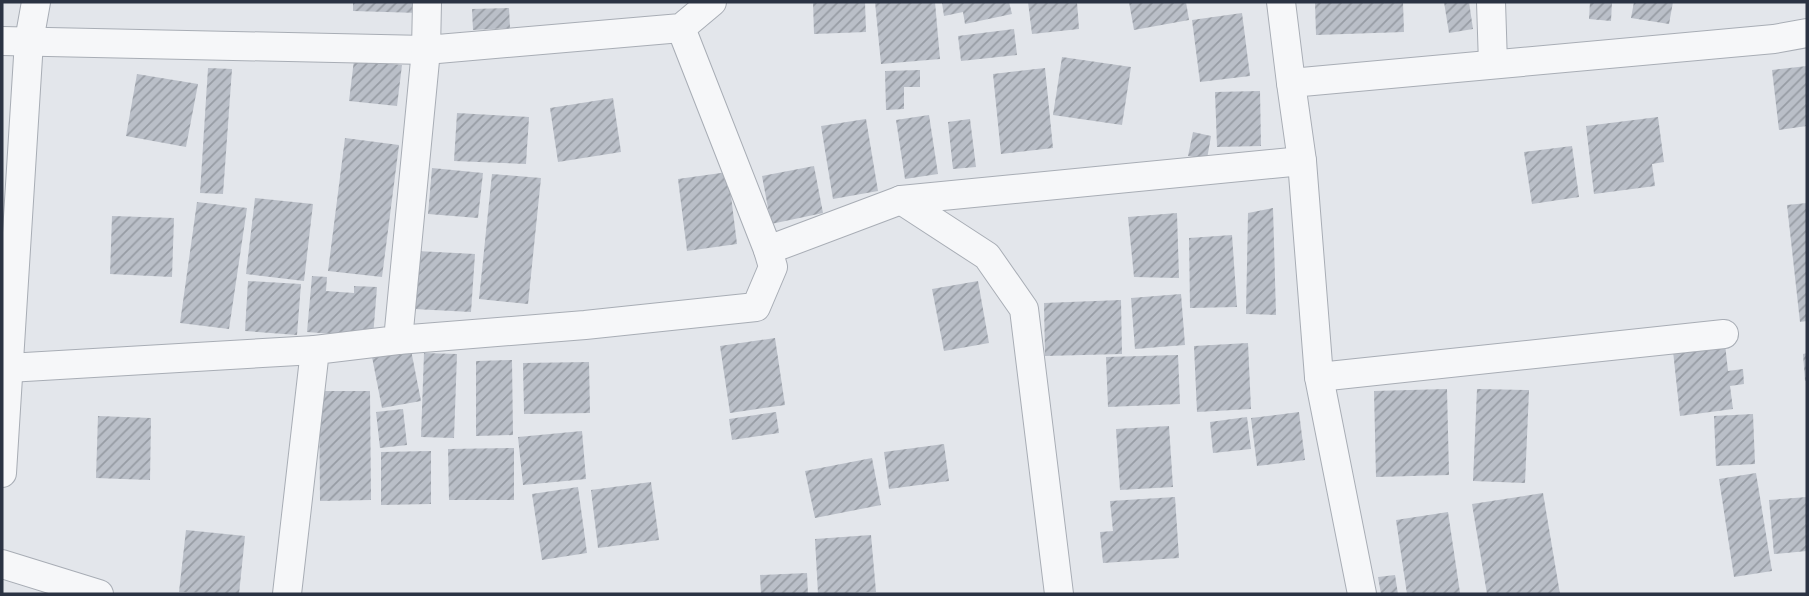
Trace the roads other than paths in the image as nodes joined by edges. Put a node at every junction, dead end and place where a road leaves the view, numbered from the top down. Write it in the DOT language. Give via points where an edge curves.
graph roads {
  1 [pos="36,2"];
  2 [pos="427,2"];
  3 [pos="712,2"];
  4 [pos="1281,2"];
  5 [pos="1490,2"];
  6 [pos="681,28"];
  7 [pos="1807,33"];
  8 [pos="15,41"];
  9 [pos="426,50"];
  10 [pos="1493,64"];
  11 [pos="1291,83"];
  12 [pos="1302,161"];
  13 [pos="901,201"];
  14 [pos="768,250"];
  15 [pos="1724,334"];
  16 [pos="398,340"];
  17 [pos="314,350"];
  18 [pos="8,368"];
  19 [pos="1319,377"];
  20 [pos="2,473"];
  21 [pos="2,564"];
  22 [pos="99,594"];
  23 [pos="287,594"];
  24 [pos="1059,594"];
  25 [pos="1362,594"];
  1 -- 8 [label="street"];
  2 -- 9 [label="street"];
  3 -- 6 [label="street"];
  4 -- 11 [label="street"];
  5 -- 10 [label="street"];
  6 -- 9 [label="street"];
  6 -- 14 [label="street"];
  7 -- 10 [label="street"];
  8 -- 9 [label="street"];
  8 -- 18 [label="street"];
  9 -- 16 [label="street"];
  10 -- 11 [label="street"];
  11 -- 12 [label="street"];
  12 -- 13 [label="street"];
  12 -- 19 [label="street"];
  13 -- 14 [label="street"];
  13 -- 24 [label="street" via="987,256 1024,309"];
  14 -- 16 [label="street" via="773,267 756,307"];
  15 -- 19 [label="street"];
  16 -- 17 [label="street"];
  17 -- 18 [label="street"];
  17 -- 23 [label="street"];
  18 -- 20 [label="street"];
  19 -- 25 [label="street"];
  21 -- 22 [label="street"];
}
